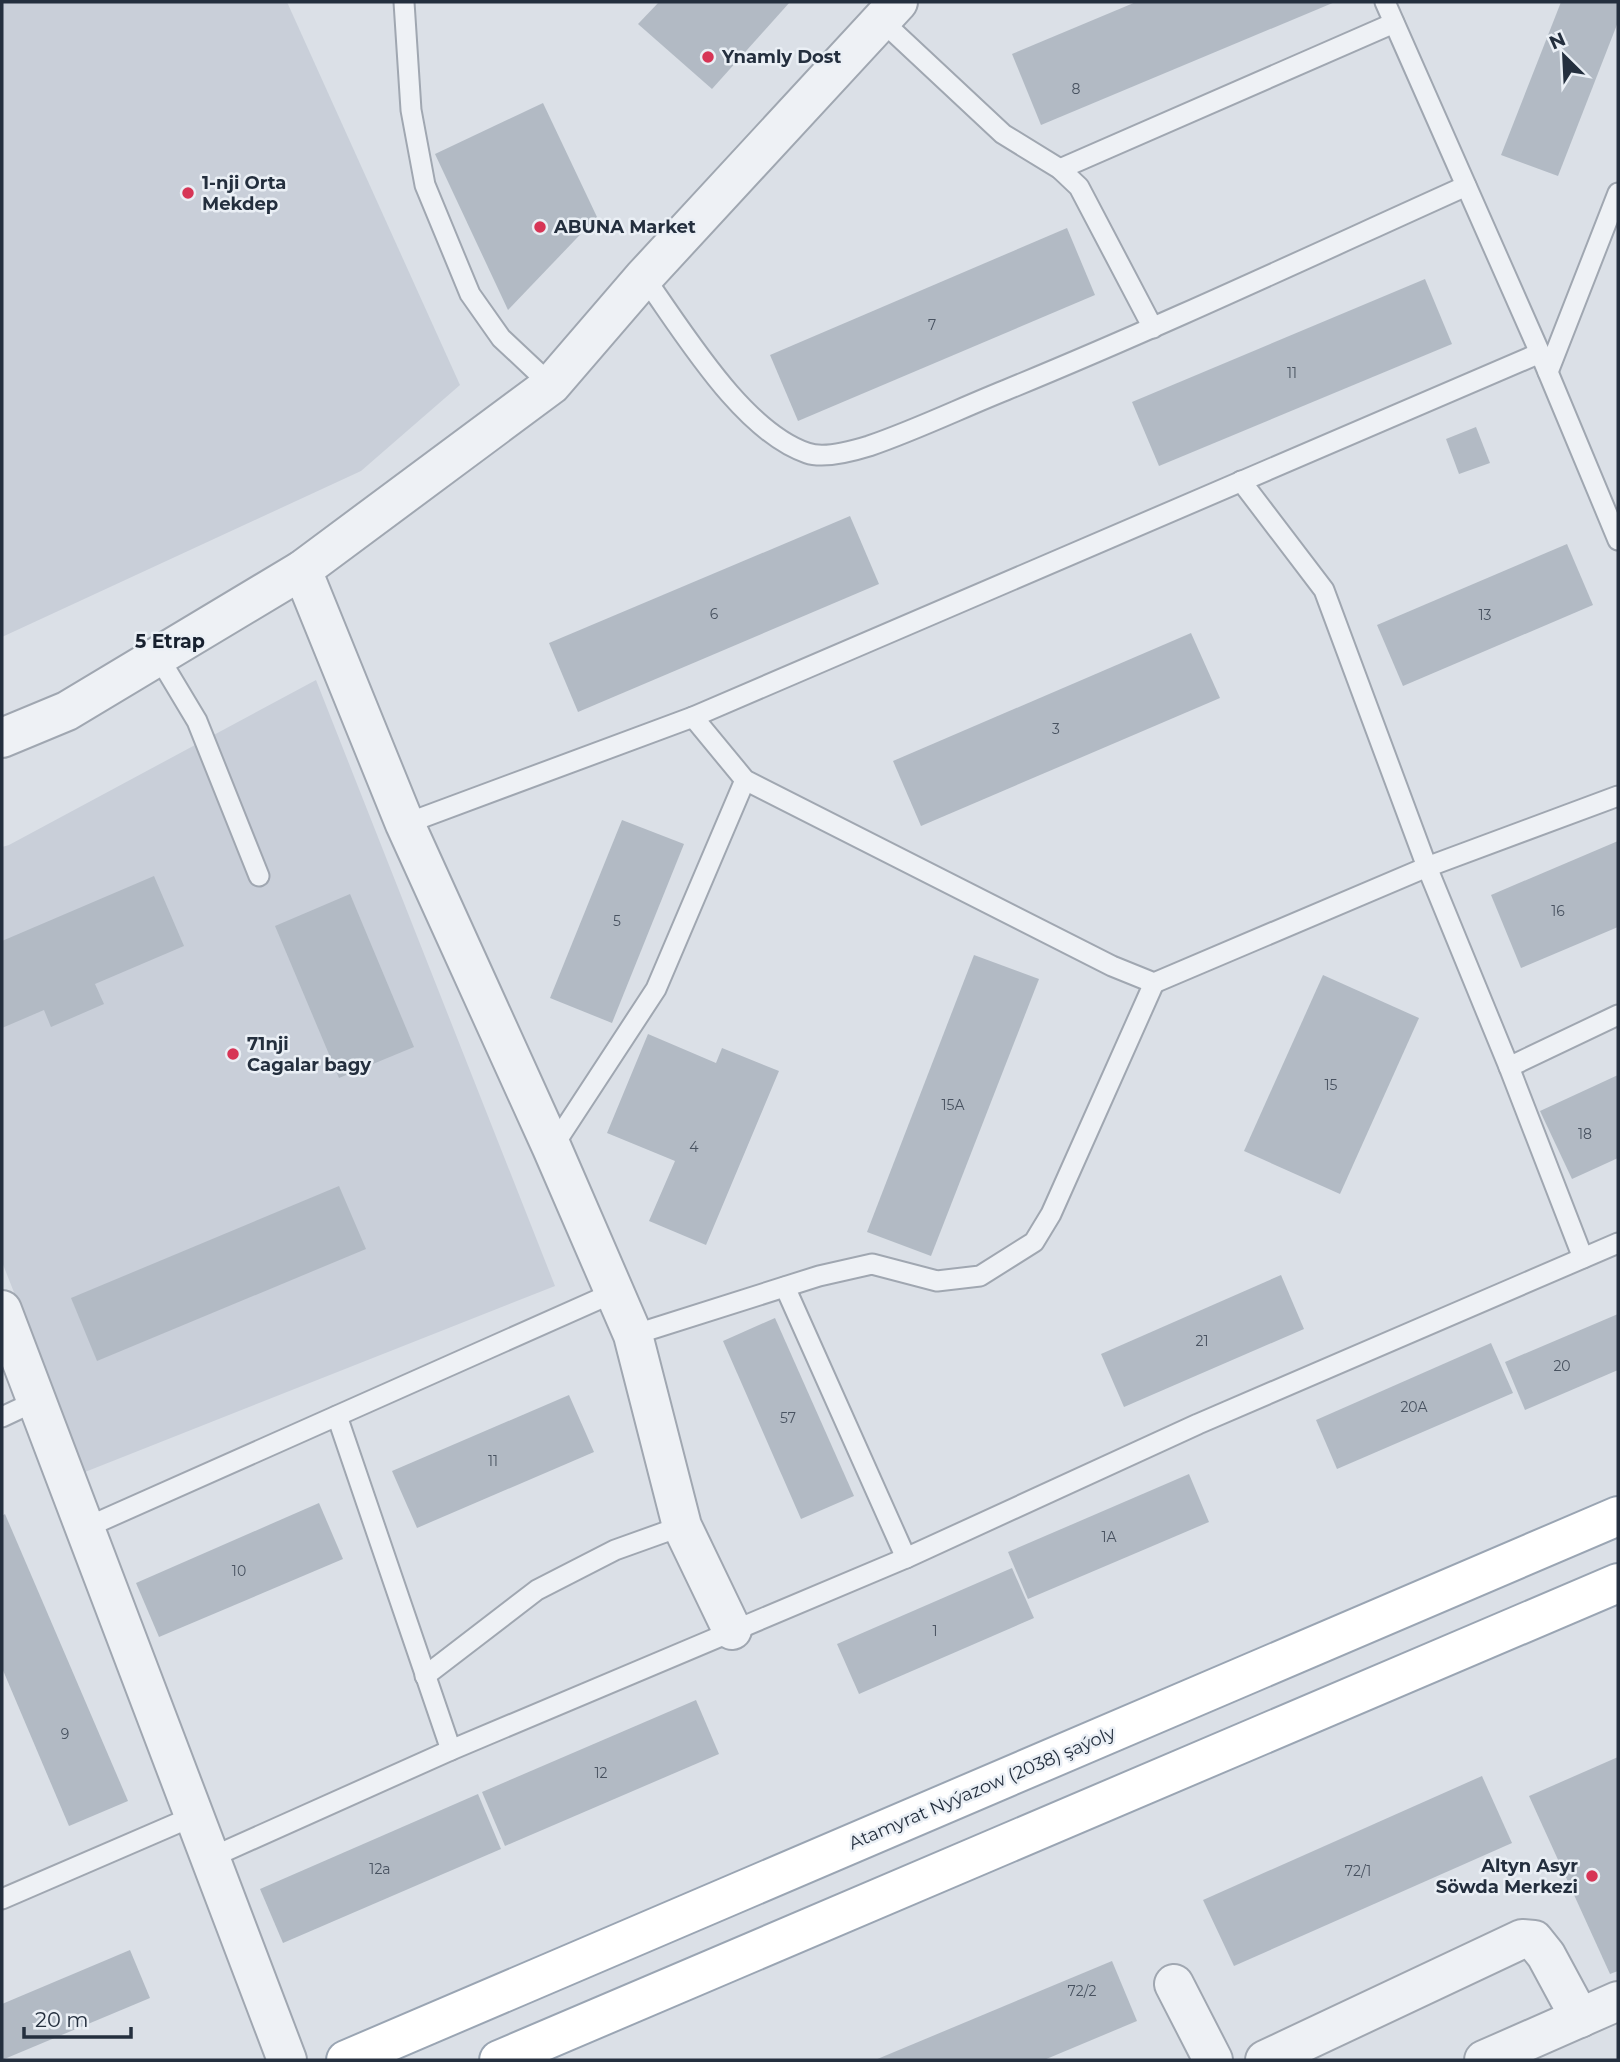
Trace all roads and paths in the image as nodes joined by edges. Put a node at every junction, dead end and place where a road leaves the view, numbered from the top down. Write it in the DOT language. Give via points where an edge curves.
graph roads {
  1 [pos="404,2"];
  2 [pos="1385,2"];
  3 [pos="890,11"];
  4 [pos="1394,23"];
  5 [pos="1060,169"];
  6 [pos="1466,187"];
  7 [pos="1618,193"];
  8 [pos="644,277"];
  9 [pos="1153,328"];
  10 [pos="1540,353"];
  11 [pos="1548,372"];
  12 [pos="551,385"];
  13 [pos="1241,481"];
  14 [pos="1618,540"];
  15 [pos="302,570"];
  16 [pos="158,656"];
  17 [pos="693,717"];
  18 [pos="2,738"];
  19 [pos="745,780"];
  20 [pos="1618,796"];
  21 [pos="405,824"];
  22 [pos="1427,867"];
  23 [pos="259,876"];
  24 [pos="1154,983"];
  25 [pos="1618,1015"];
  26 [pos="1509,1068"];
  27 [pos="552,1148"];
  28 [pos="1618,1243"];
  29 [pos="1583,1258"];
  30 [pos="785,1287"];
  31 [pos="615,1293"];
  32 [pos="2,1310"];
  33 [pos="633,1335"];
  34 [pos="36,1401"];
  35 [pos="2,1416"];
  36 [pos="337,1416"];
  37 [pos="1618,1516"];
  38 [pos="682,1526"];
  39 [pos="85,1528"];
  40 [pos="906,1558"];
  41 [pos="1618,1583"];
  42 [pos="732,1630"];
  43 [pos="425,1676"];
  44 [pos="451,1750"];
  45 [pos="194,1816"];
  46 [pos="210,1858"];
  47 [pos="2,1899"];
  48 [pos="1174,1984"];
  49 [pos="1618,2001"];
  50 [pos="1580,2018"];
  51 [pos="287,2060"];
  52 [pos="346,2060"];
  53 [pos="499,2060"];
  54 [pos="1213,2060"];
  55 [pos="1265,2060"];
  56 [pos="1483,2060"];
  1 -- 12 [label="lane" via="411,110 425,185 470,294 501,338"];
  2 -- 4 [label="lane"];
  3 -- 5 [label="lane" via="1003,134"];
  3 -- 8 [label="street"];
  4 -- 5 [label="lane"];
  4 -- 6 [label="lane"];
  5 -- 9 [label="lane" via="1079,187"];
  6 -- 9 [label="lane"];
  6 -- 10 [label="lane"];
  7 -- 11 [label="lane"];
  8 -- 9 [label="lane" via="722,385 753,419 780,440 821,456 867,447"];
  8 -- 12 [label="street"];
  10 -- 11 [label="lane"];
  10 -- 13 [label="lane"];
  11 -- 14 [label="lane"];
  12 -- 15 [label="street"];
  13 -- 17 [label="lane"];
  13 -- 22 [label="lane" via="1324,590"];
  15 -- 16 [label="street"];
  15 -- 21 [label="street"];
  16 -- 18 [label="street" via="67,711"];
  16 -- 23 [label="lane" via="197,721"];
  17 -- 19 [label="lane"];
  17 -- 21 [label="lane"];
  19 -- 24 [label="lane"];
  19 -- 27 [label="lane" via="656,989"];
  20 -- 22 [label="lane"];
  21 -- 27 [label="street"];
  22 -- 24 [label="lane"];
  22 -- 26 [label="lane"];
  24 -- 30 [label="lane" via="1051,1214 1034,1242 980,1276 937,1281 872,1264"];
  25 -- 26 [label="lane"];
  26 -- 29 [label="lane"];
  27 -- 31 [label="street"];
  28 -- 29 [label="lane"];
  29 -- 40 [label="lane" via="1198,1424"];
  30 -- 33 [label="lane"];
  30 -- 40 [label="lane"];
  31 -- 33 [label="street"];
  31 -- 36 [label="lane"];
  32 -- 34 [label="street"];
  33 -- 38 [label="street"];
  34 -- 35 [label="lane"];
  34 -- 39 [label="street"];
  36 -- 39 [label="lane"];
  36 -- 43 [label="lane"];
  37 -- 52 [label="main road, Atamyrat Nyýazow (2038) şaýoly"];
  38 -- 42 [label="street"];
  38 -- 43 [label="lane" via="615,1550 537,1590"];
  39 -- 45 [label="street"];
  40 -- 42 [label="lane"];
  41 -- 53 [label="main road"];
  42 -- 44 [label="lane"];
  43 -- 44 [label="lane"];
  44 -- 46 [label="lane"];
  45 -- 46 [label="street"];
  45 -- 47 [label="lane"];
  46 -- 51 [label="street"];
  48 -- 54 [label="street"];
  49 -- 50 [label="street"];
  50 -- 55 [label="street" via="1546,1955 1534,1940 1522,1939"];
  50 -- 56 [label="street"];
}
